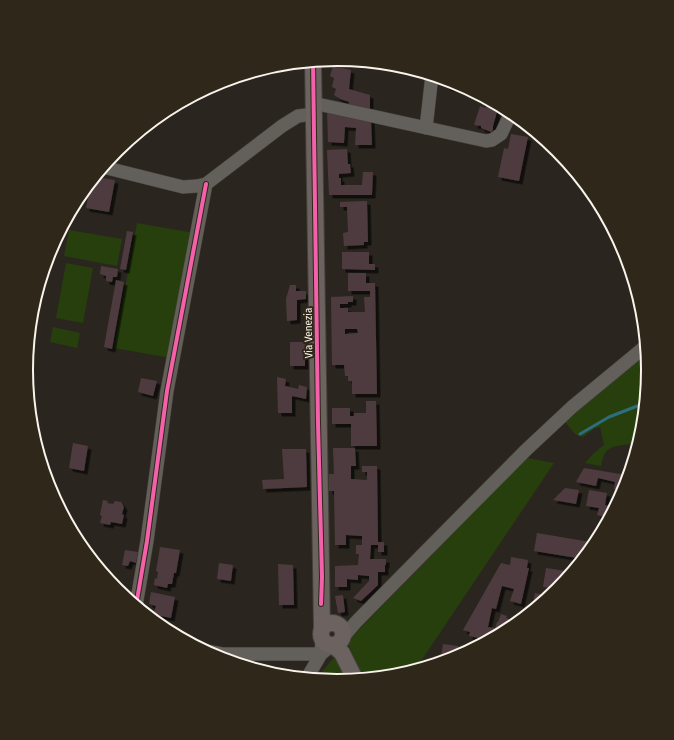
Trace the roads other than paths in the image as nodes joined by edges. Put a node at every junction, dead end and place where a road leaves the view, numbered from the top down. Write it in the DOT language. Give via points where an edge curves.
graph roads {
  1 [pos="313,67"];
  2 [pos="431,81"];
  3 [pos="313,108"];
  4 [pos="508,119"];
  5 [pos="426,128"];
  6 [pos="109,169"];
  7 [pos="206,184"];
  8 [pos="640,350"];
  9 [pos="137,599"];
  10 [pos="335,638"];
  11 [pos="227,653"];
  12 [pos="311,672"];
  13 [pos="352,673"];
  1 -- 3 [label="main road, Via Venezia"];
  2 -- 5 [label="street"];
  3 -- 5 [label="street"];
  3 -- 7 [label="street" via="282,126"];
  3 -- 10 [label="main road, Via Venezia" via="321,604"];
  4 -- 5 [label="street" via="501,134 486,141"];
  6 -- 7 [label="street" via="183,187"];
  7 -- 9 [label="street" via="167,391"];
  8 -- 10 [label="street" via="566,412"];
  10 -- 11 [label="street"];
  10 -- 12 [label="street"];
  10 -- 13 [label="main road"];
}
